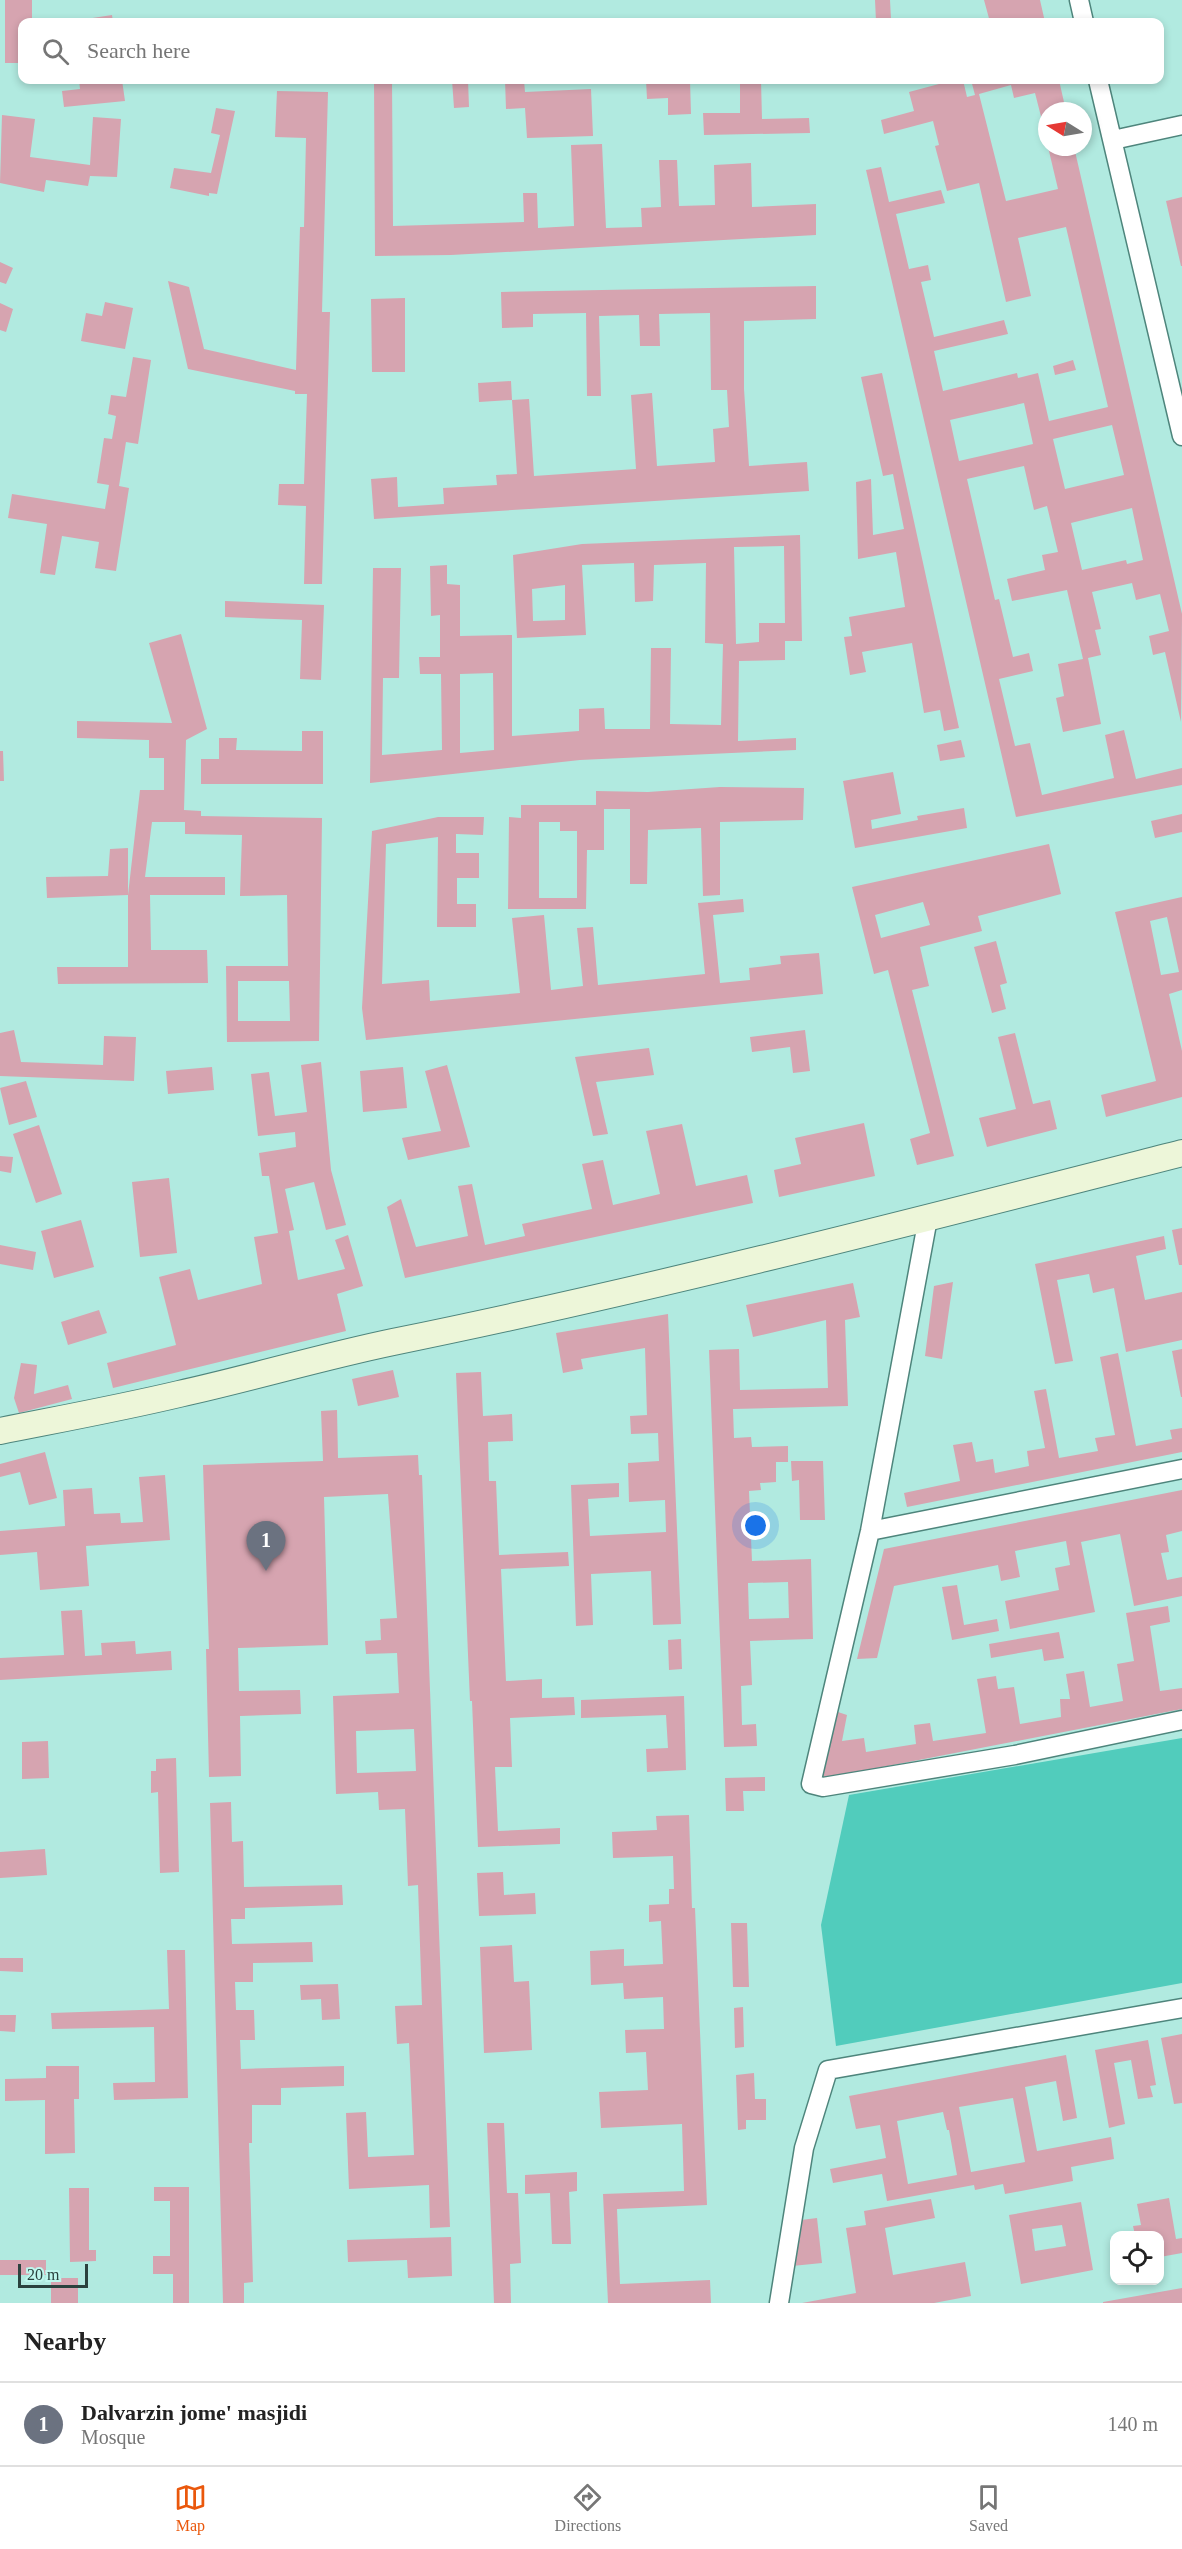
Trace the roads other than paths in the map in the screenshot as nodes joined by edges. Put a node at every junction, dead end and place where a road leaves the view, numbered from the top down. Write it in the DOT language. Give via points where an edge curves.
graph roads {
  1 [pos="1078,0"];
  2 [pos="1083,18"];
  3 [pos="1099,84"];
  4 [pos="1182,125"];
  5 [pos="1113,140"];
  6 [pos="1182,436"];
  7 [pos="1182,1153"];
  8 [pos="928,1218"];
  9 [pos="0,1431"];
  10 [pos="1182,1469"];
  11 [pos="870,1532"];
  12 [pos="1182,1720"];
  13 [pos="1182,2008"];
  14 [pos="779,2303"];
  1 -- 2 [label="street"];
  3 -- 5 [label="street"];
  4 -- 5 [label="street"];
  5 -- 6 [label="street"];
  7 -- 8 [label="street"];
  8 -- 9 [label="street" via="180,1394"];
  8 -- 11 [label="street"];
  10 -- 11 [label="street"];
  11 -- 12 [label="street" via="812,1784 823,1787 1015,1755"];
  13 -- 14 [label="street" via="828,2070 804,2148"];
}
